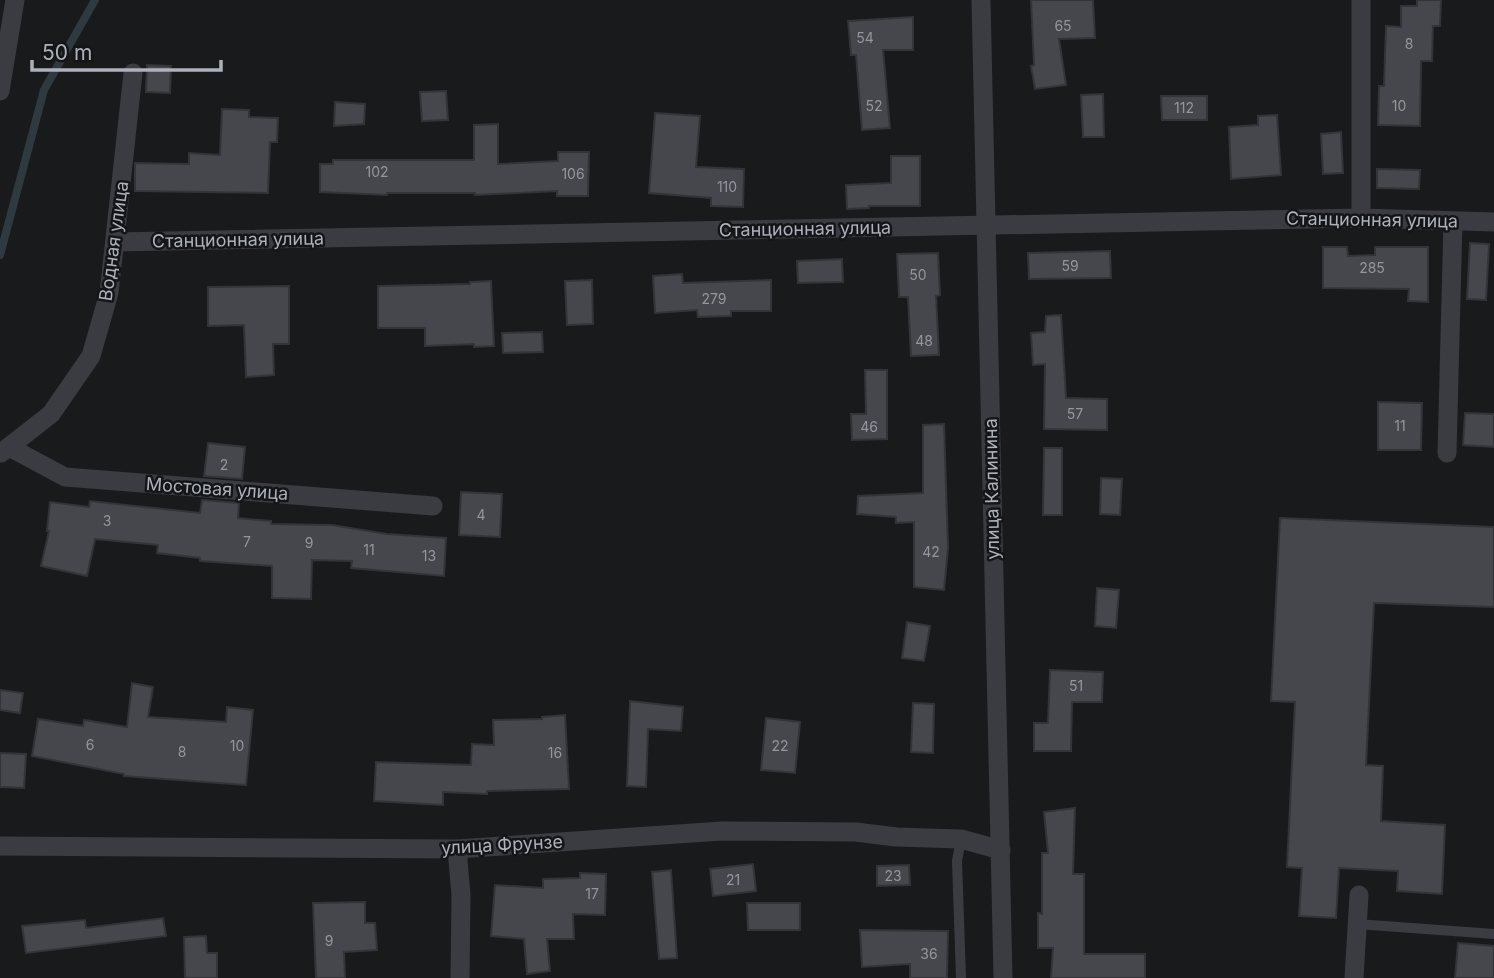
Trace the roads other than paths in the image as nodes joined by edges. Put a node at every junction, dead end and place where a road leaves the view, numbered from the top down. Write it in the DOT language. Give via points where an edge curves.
graph roads {
  1 [pos="15,0"];
  2 [pos="981,0"];
  3 [pos="1361,0"];
  4 [pos="133,73"];
  5 [pos="0,91"];
  6 [pos="1361,218"];
  7 [pos="1453,221"];
  8 [pos="1494,222"];
  9 [pos="986,226"];
  10 [pos="116,242"];
  11 [pos="5,450"];
  12 [pos="1447,453"];
  13 [pos="433,506"];
  14 [pos="961,839"];
  15 [pos="0,846"];
  16 [pos="457,849"];
  17 [pos="1001,850"];
  18 [pos="1359,895"];
  19 [pos="1357,924"];
  20 [pos="1494,934"];
  21 [pos="460,978"];
  22 [pos="961,978"];
  23 [pos="1003,978"];
  24 [pos="1354,978"];
  1 -- 5 [label="street"];
  2 -- 9 [label="street, улица Калинина"];
  3 -- 6 [label="street"];
  4 -- 10 [label="street, Водная улица"];
  6 -- 7 [label="street, Станционная улица"];
  6 -- 9 [label="street, Станционная улица"];
  7 -- 8 [label="street, Станционная улица"];
  7 -- 12 [label="street"];
  9 -- 10 [label="street, Станционная улица"];
  9 -- 17 [label="street, улица Калинина"];
  10 -- 11 [label="street, Водная улица" via="109,293 91,356 51,414"];
  11 -- 13 [label="street, Мостовая улица" via="65,477"];
  14 -- 16 [label="street, улица Фрунзе" via="722,831"];
  14 -- 17 [label="street, улица Фрунзе"];
  14 -- 22 [label="lane" via="957,861"];
  15 -- 16 [label="street, улица Фрунзе"];
  16 -- 21 [label="street"];
  17 -- 23 [label="street, улица Калинина"];
  18 -- 19 [label="street"];
  19 -- 20 [label="lane"];
  19 -- 24 [label="street"];
}
